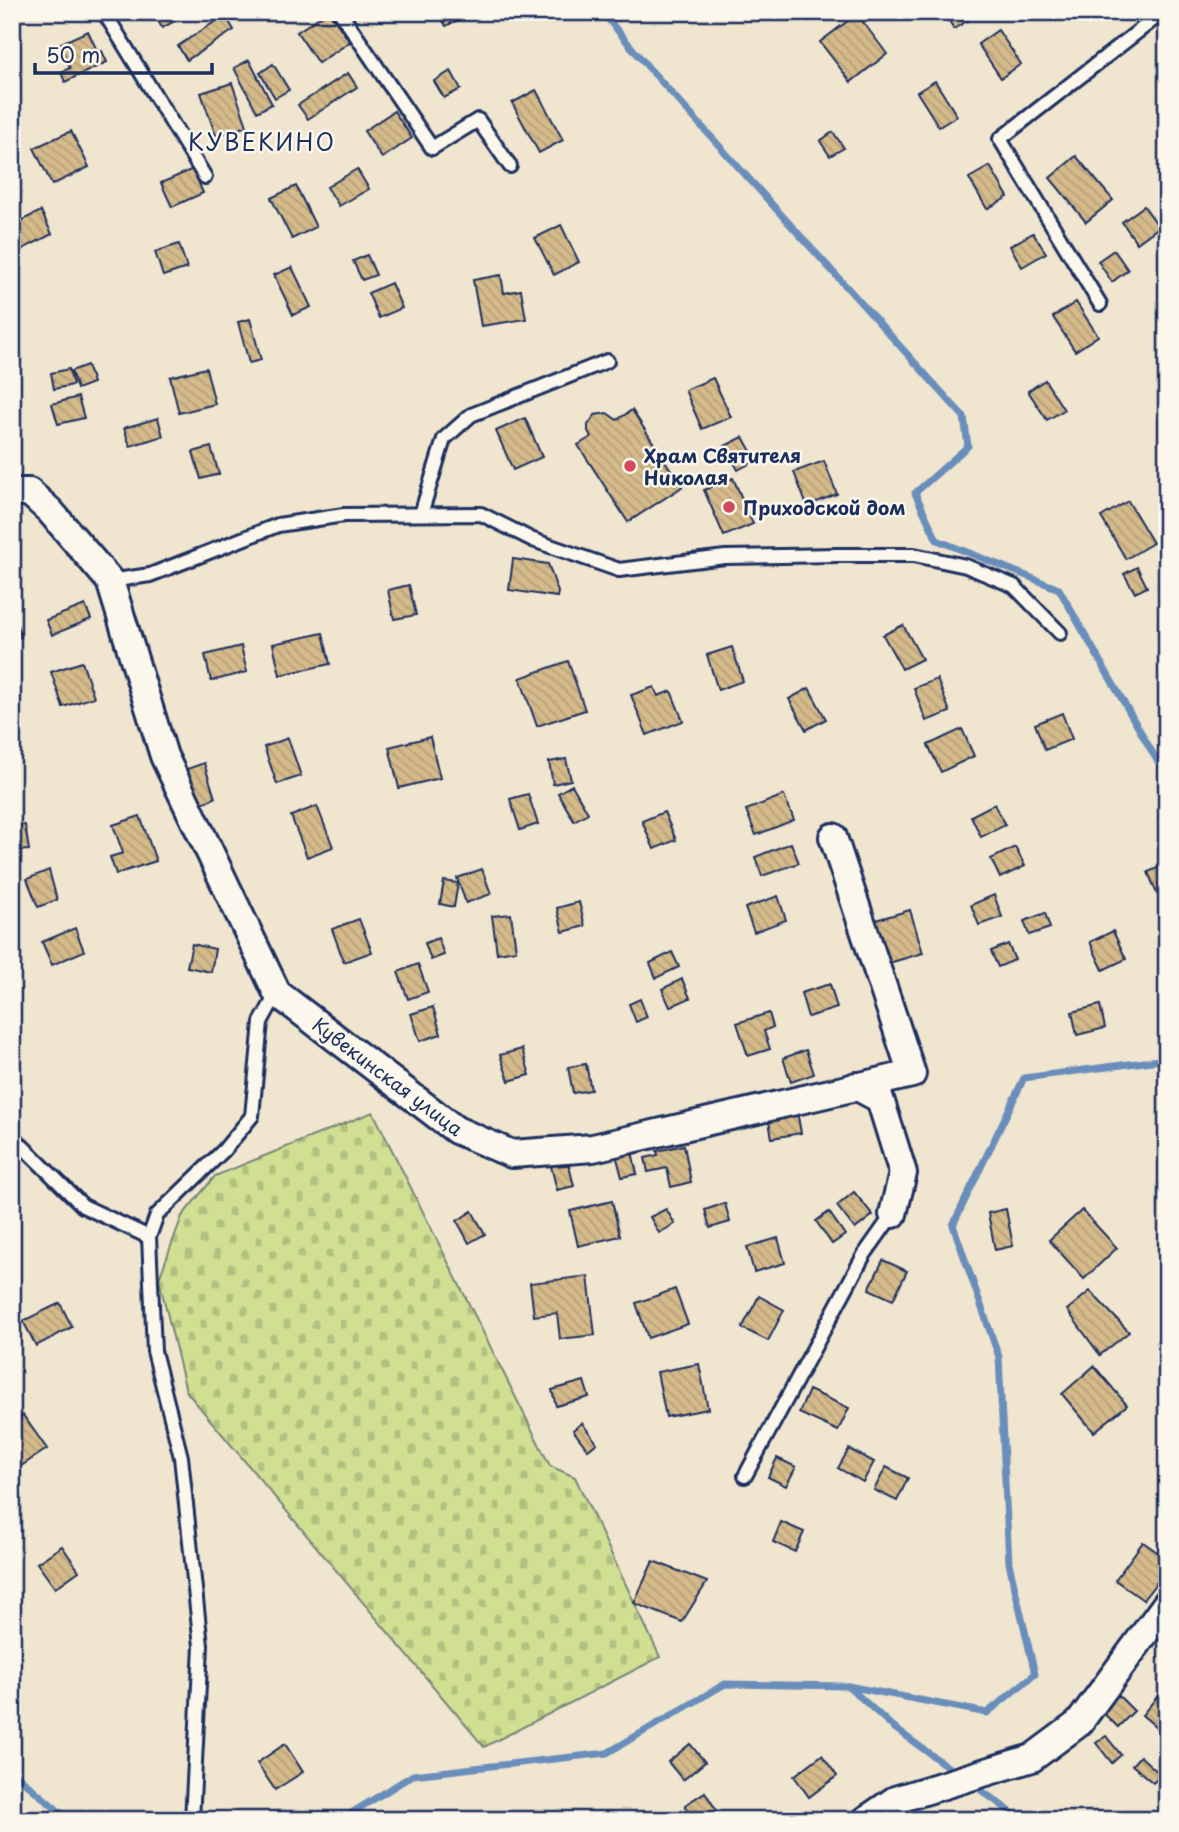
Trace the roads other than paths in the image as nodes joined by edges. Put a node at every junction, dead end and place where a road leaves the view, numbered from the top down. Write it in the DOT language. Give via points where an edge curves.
graph roads {
  1 [pos="104,12"];
  2 [pos="340,12"];
  3 [pos="1163,12"];
  4 [pos="510,166"];
  5 [pos="205,177"];
  6 [pos="1100,304"];
  7 [pos="607,361"];
  8 [pos="12,492"];
  9 [pos="421,514"];
  10 [pos="110,582"];
  11 [pos="1060,633"];
  12 [pos="833,837"];
  13 [pos="277,993"];
  14 [pos="856,1086"];
  15 [pos="12,1136"];
  16 [pos="893,1214"];
  17 [pos="149,1237"];
  18 [pos="745,1476"];
  19 [pos="1167,1603"];
  20 [pos="192,1820"];
  21 [pos="866,1820"];
  1 -- 5 [label="lane"];
  2 -- 4 [label="lane" via="432,148 478,120"];
  3 -- 6 [label="lane" via="1000,139"];
  7 -- 9 [label="lane" via="471,415 444,439"];
  8 -- 10 [label="street, Кувекинская улица" via="29,492"];
  9 -- 10 [label="lane" via="345,515 278,525 150,575"];
  9 -- 11 [label="lane" via="481,514 533,540 619,570 725,557 914,555 966,566 1014,586"];
  10 -- 13 [label="street, Кувекинская улица" via="164,756"];
  12 -- 14 [label="street, Кувекинская улица" via="912,1074"];
  13 -- 14 [label="street, Кувекинская улица" via="456,1130 512,1154 593,1148"];
  13 -- 17 [label="lane" via="261,1022 252,1116 157,1215"];
  14 -- 16 [label="street" via="880,1099 903,1173"];
  15 -- 17 [label="lane" via="83,1206"];
  16 -- 18 [label="lane" via="864,1255"];
  17 -- 20 [label="lane" via="154,1351 181,1457 201,1646"];
  19 -- 21 [label="street" via="1079,1723 1032,1758 895,1800"];
}
